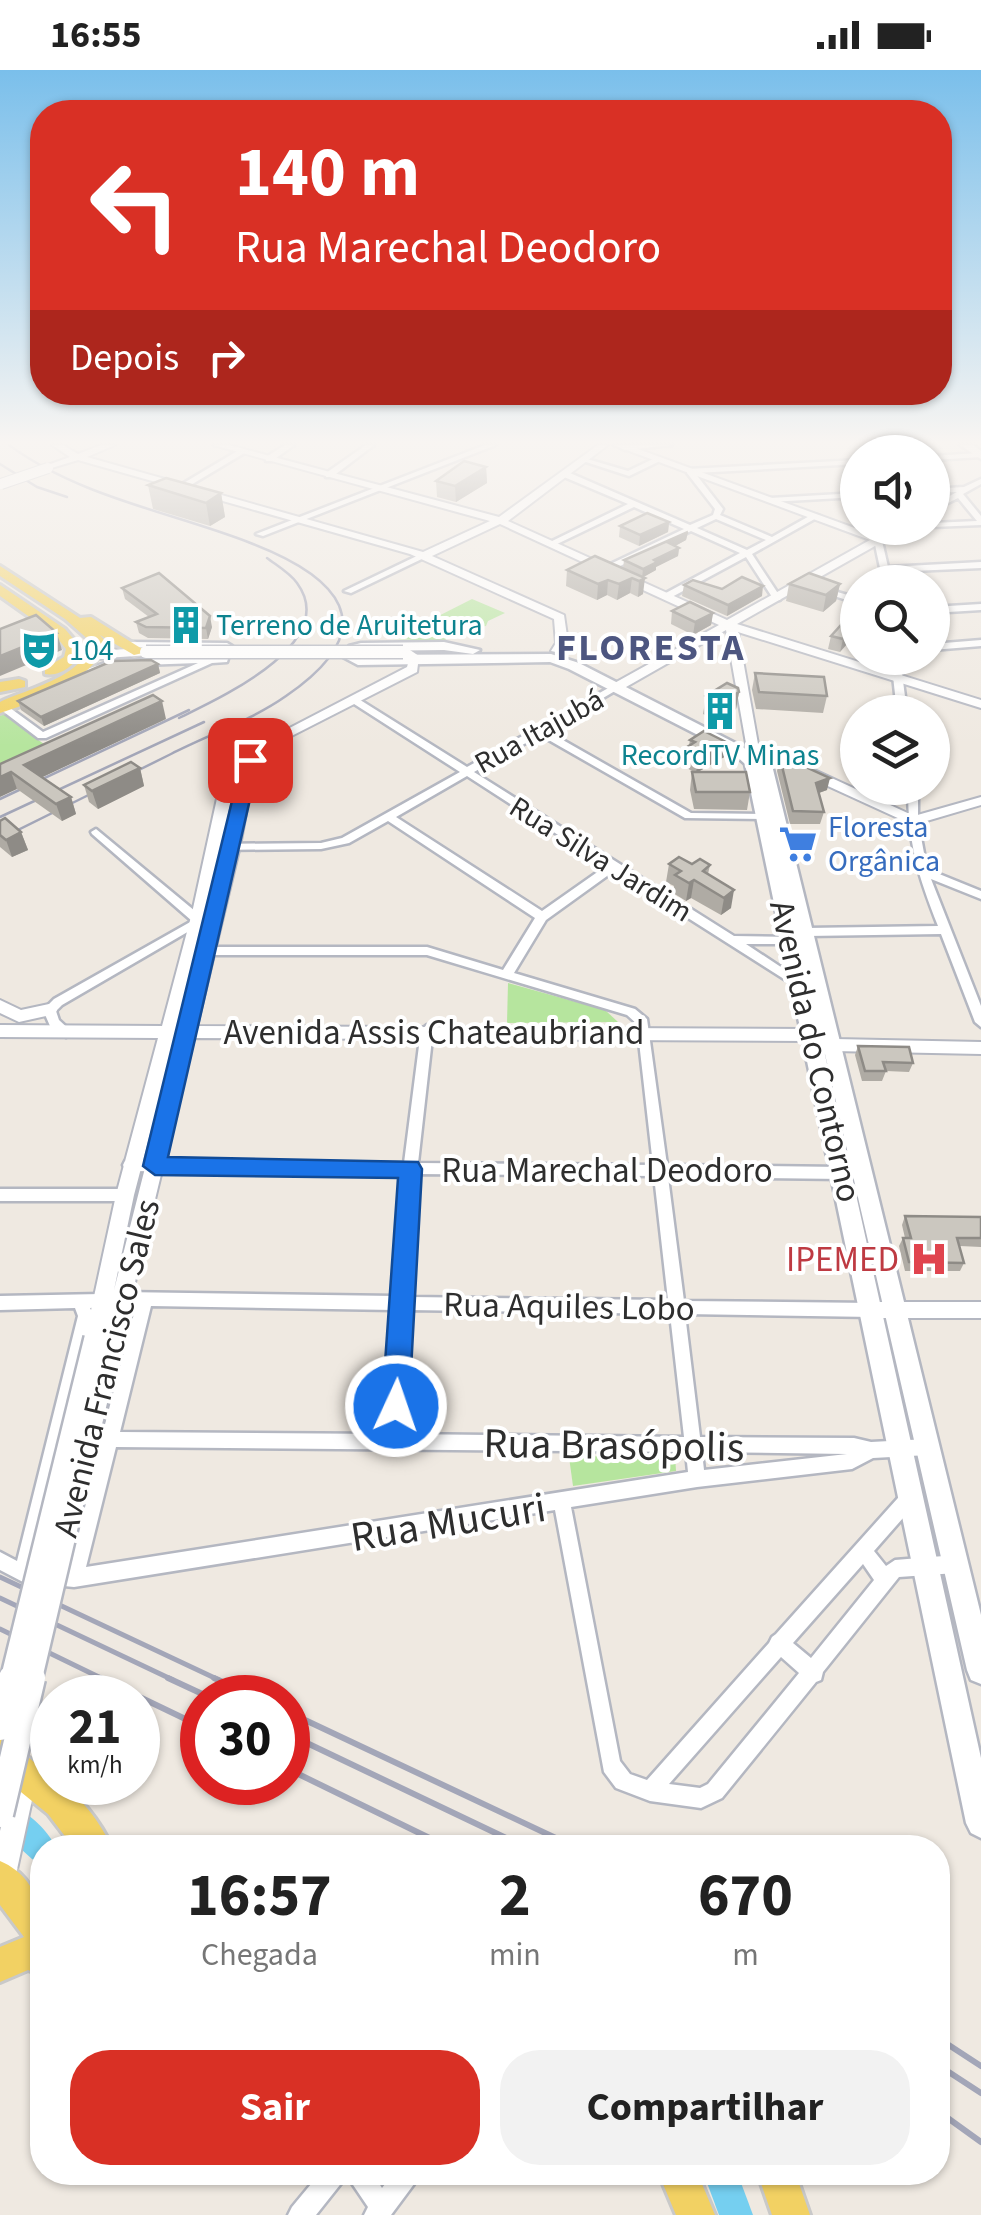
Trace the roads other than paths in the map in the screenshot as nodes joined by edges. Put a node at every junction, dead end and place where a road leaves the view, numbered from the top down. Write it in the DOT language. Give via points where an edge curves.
graph roads {
  1 [pos="386,545"];
  2 [pos="449,545"];
  3 [pos="554,545"];
  4 [pos="654,545"];
  5 [pos="726,545"];
  6 [pos="764,545"];
  7 [pos="879,545"];
  8 [pos="747,554"];
  9 [pos="424,556"];
  10 [pos="883,565"];
  11 [pos="981,565"];
  12 [pos="950,567"];
  13 [pos="606,569"];
  14 [pos="0,570"];
  15 [pos="804,582"];
  16 [pos="0,589"];
  17 [pos="348,591"];
  18 [pos="840,595"];
  19 [pos="667,596"];
  20 [pos="776,598"];
  21 [pos="981,606"];
  22 [pos="950,609"];
  23 [pos="70,616"];
  24 [pos="731,626"];
  25 [pos="981,642"];
  26 [pos="950,646"];
  27 [pos="138,650"];
  28 [pos="473,650"];
  29 [pos="557,652"];
  30 [pos="96,654"];
  31 [pos="74,656"];
  32 [pos="409,658"];
  33 [pos="212,660"];
  34 [pos="897,675"];
  35 [pos="897,678"];
  36 [pos="63,681"];
  37 [pos="620,685"];
  38 [pos="900,695"];
  39 [pos="1,699"];
  40 [pos="354,700"];
  41 [pos="981,704"];
  42 [pos="539,730"];
  43 [pos="745,748"];
  44 [pos="256,749"];
  45 [pos="465,773"];
  46 [pos="981,801"];
  47 [pos="913,805"];
  48 [pos="388,816"];
  49 [pos="764,817"];
  50 [pos="913,821"];
  51 [pos="96,832"];
  52 [pos="232,846"];
  53 [pos="214,847"];
  54 [pos="612,867"];
  55 [pos="922,872"];
  56 [pos="981,895"];
  57 [pos="202,899"];
  58 [pos="177,902"];
  59 [pos="542,917"];
  60 [pos="197,921"];
  61 [pos="942,930"];
  62 [pos="799,936"];
  63 [pos="732,940"];
  64 [pos="208,951"];
  65 [pos="506,975"];
  66 [pos="799,983"];
  67 [pos="0,1006"];
  68 [pos="49,1010"];
  69 [pos="981,1022"];
  70 [pos="427,1030"];
  71 [pos="0,1031"];
  72 [pos="66,1032"];
  73 [pos="168,1032"];
  74 [pos="188,1032"];
  75 [pos="647,1032"];
  76 [pos="824,1035"];
  77 [pos="981,1048"];
  78 [pos="130,1165"];
  79 [pos="155,1166"];
  80 [pos="410,1169"];
  81 [pos="660,1169"];
  82 [pos="843,1173"];
  83 [pos="0,1194"];
  84 [pos="124,1194"];
  85 [pos="111,1300"];
  86 [pos="144,1300"];
  87 [pos="0,1303"];
  88 [pos="80,1303"];
  89 [pos="401,1303"];
  90 [pos="675,1308"];
  91 [pos="884,1310"];
  92 [pos="981,1310"];
  93 [pos="104,1337"];
  94 [pos="58,1440"];
  95 [pos="394,1440"];
  96 [pos="109,1441"];
  97 [pos="690,1447"];
  98 [pos="916,1448"];
  99 [pos="870,1450"];
  100 [pos="697,1479"];
  101 [pos="912,1495"];
  102 [pos="562,1504"];
  103 [pos="863,1550"];
  104 [pos="0,1561"];
  105 [pos="956,1564"];
  106 [pos="927,1565"];
  107 [pos="23,1572"];
  108 [pos="74,1578"];
  109 [pos="886,1581"];
  110 [pos="778,1643"];
  111 [pos="980,1664"];
  112 [pos="814,1673"];
  113 [pos="0,1726"];
  114 [pos="16,1770"];
  115 [pos="650,1791"];
  116 [pos="0,1814"];
  117 [pos="981,1824"];
  118 [pos="85,1835"];
  119 [pos="2,1877"];
  120 [pos="30,1916"];
  121 [pos="30,1954"];
  122 [pos="0,1965"];
  123 [pos="325,2185"];
  124 [pos="365,2185"];
  125 [pos="399,2185"];
  126 [pos="683,2185"];
  127 [pos="781,2185"];
  128 [pos="379,2211"];
  129 [pos="300,2215"];
  130 [pos="696,2215"];
  131 [pos="791,2215"];
  1 -- 9 [label="street"];
  2 -- 9 [label="street"];
  3 -- 13 [label="street"];
  4 -- 13 [label="street"];
  5 -- 8 [label="street"];
  6 -- 8 [label="street"];
  7 -- 10 [label="street"];
  7 -- 15 [label="street, Rua Itajubá"];
  8 -- 19 [label="street"];
  8 -- 20 [label="street"];
  9 -- 17 [label="street"];
  9 -- 29 [label="street" via="560,618"];
  11 -- 12 [label="street"];
  13 -- 19 [label="street"];
  14 -- 23 [label="main road"];
  15 -- 18 [label="street"];
  15 -- 20 [label="street, Rua Itajubá"];
  16 -- 31 [label="main road" via="71,644"];
  19 -- 24 [label="street"];
  20 -- 24 [label="street, Rua Itajubá"];
  21 -- 22 [label="street"];
  23 -- 27 [label="main road"];
  23 -- 30 [label="main road" via="97,640"];
  24 -- 35 [label="street"];
  24 -- 37 [label="street, Rua Itajubá"];
  24 -- 43 [label="street"];
  25 -- 26 [label="street"];
  27 -- 30 [label="main road"];
  27 -- 32 [label="main road, bridge"];
  27 -- 33 [label="street" via="227,646 224,660"];
  28 -- 29 [label="main road"];
  28 -- 32 [label="main road"];
  28 -- 32 [label="main road" via="361,647 350,657"];
  29 -- 37 [label="main road" via="580,658"];
  30 -- 31 [label="main road"];
  30 -- 36 [label="main road"];
  31 -- 39 [label="main road"];
  32 -- 37 [label="main road" via="551,658"];
  32 -- 40 [label="street"];
  33 -- 36 [label="street" via="113,663"];
  33 -- 39 [label="street" via="42,736"];
  34 -- 35 [label="street"];
  35 -- 38 [label="street"];
  35 -- 41 [label="street"];
  36 -- 39 [label="main road"];
  37 -- 42 [label="street, Rua Itajubá"];
  37 -- 43 [label="main road"];
  40 -- 44 [label="street"];
  40 -- 45 [label="street, Rua Silva Jardim"];
  42 -- 45 [label="street, Rua Itajubá"];
  42 -- 49 [label="street" via="690,816"];
  43 -- 49 [label="main road, Avenida do Contorno"];
  43 -- 50 [label="street"];
  43 -- 62 [label="main road, Avenida do Contorno" via="768,771"];
  44 -- 52 [label="street, Avenida Francisco Sales"];
  44 -- 53 [label="street, Avenida Francisco Sales" via="230,770"];
  45 -- 48 [label="street, Rua Itajubá"];
  45 -- 54 [label="street, Rua Silva Jardim"];
  46 -- 50 [label="street"];
  47 -- 50 [label="street"];
  48 -- 52 [label="street, Rua Itajubá" via="334,844"];
  48 -- 59 [label="street"];
  49 -- 62 [label="main road, Avenida do Contorno"];
  50 -- 55 [label="street"];
  51 -- 58 [label="street"];
  52 -- 53 [label="street, Rua Itajubá"];
  52 -- 64 [label="street, Avenida Francisco Sales"];
  53 -- 57 [label="street, Avenida Francisco Sales"];
  54 -- 59 [label="street"];
  54 -- 63 [label="street, Rua Silva Jardim"];
  55 -- 56 [label="street"];
  55 -- 61 [label="street"];
  57 -- 58 [label="street"];
  57 -- 60 [label="street, Avenida Francisco Sales"];
  58 -- 60 [label="street"];
  59 -- 65 [label="street"];
  60 -- 68 [label="street"];
  60 -- 73 [label="street, Avenida Francisco Sales"];
  61 -- 62 [label="street"];
  61 -- 69 [label="street"];
  62 -- 63 [label="street"];
  62 -- 66 [label="main road, Avenida do Contorno"];
  62 -- 76 [label="main road, Avenida do Contorno"];
  63 -- 66 [label="street, Rua Silva Jardim"];
  64 -- 65 [label="street" via="427,952"];
  64 -- 74 [label="street, Avenida Francisco Sales"];
  65 -- 75 [label="street" via="631,1012"];
  66 -- 76 [label="main road, Avenida do Contorno"];
  67 -- 68 [label="street" via="19,1016"];
  68 -- 72 [label="street"];
  70 -- 74 [label="street, Avenida Assis Chateaubriand"];
  70 -- 75 [label="street, Avenida Assis Chateaubriand"];
  70 -- 80 [label="street"];
  71 -- 72 [label="street, Avenida Assis Chateaubriand"];
  72 -- 73 [label="street, Avenida Assis Chateaubriand"];
  73 -- 74 [label="street, Avenida Assis Chateaubriand"];
  73 -- 78 [label="street, Avenida Francisco Sales"];
  74 -- 79 [label="street, Avenida Francisco Sales"];
  75 -- 76 [label="street, Avenida Assis Chateaubriand"];
  75 -- 81 [label="street"];
  76 -- 77 [label="street, Avenida Assis Chateaubriand"];
  76 -- 82 [label="main road, Avenida do Contorno"];
  76 -- 91 [label="main road, Avenida do Contorno"];
  78 -- 79 [label="street, Rua Marechal Deodoro"];
  78 -- 84 [label="street, Avenida Francisco Sales"];
  79 -- 80 [label="street, Rua Marechal Deodoro"];
  79 -- 85 [label="street, Avenida Francisco Sales"];
  80 -- 81 [label="street, Rua Marechal Deodoro"];
  80 -- 89 [label="street"];
  81 -- 82 [label="street, Rua Marechal Deodoro"];
  81 -- 90 [label="street"];
  82 -- 91 [label="main road, Avenida do Contorno"];
  83 -- 84 [label="street"];
  84 -- 85 [label="street, Avenida Francisco Sales"];
  85 -- 86 [label="street, Rua Aquiles Lobo"];
  85 -- 88 [label="street, Rua Aquiles Lobo"];
  85 -- 93 [label="street, Avenida Francisco Sales"];
  86 -- 89 [label="street, Rua Aquiles Lobo"];
  86 -- 96 [label="street, Avenida Francisco Sales"];
  87 -- 88 [label="street, Rua Aquiles Lobo"];
  88 -- 94 [label="street, Avenida Francisco Sales" via="86,1316"];
  89 -- 90 [label="street, Rua Aquiles Lobo"];
  89 -- 95 [label="street"];
  90 -- 91 [label="street, Rua Aquiles Lobo"];
  90 -- 97 [label="street"];
  91 -- 92 [label="street"];
  91 -- 98 [label="main road, Avenida do Contorno"];
  93 -- 113 [label="street, Avenida Francisco Sales, bridge"];
  93 -- 116 [label="street, Avenida Francisco Sales, bridge"];
  94 -- 96 [label="street, Rua Brasópolis"];
  94 -- 107 [label="street, Avenida Francisco Sales"];
  95 -- 96 [label="street, Rua Brasópolis"];
  95 -- 97 [label="street, Rua Brasópolis"];
  96 -- 108 [label="street, Avenida Francisco Sales"];
  97 -- 99 [label="street, Rua Brasópolis"];
  97 -- 100 [label="street"];
  98 -- 99 [label="street, Rua Brasópolis"];
  98 -- 101 [label="main road, Avenida do Contorno"];
  98 -- 105 [label="main road, Avenida do Contorno"];
  99 -- 100 [label="street, Rua Mucuri" via="852,1461"];
  100 -- 102 [label="street, Rua Mucuri"];
  101 -- 103 [label="street"];
  101 -- 106 [label="main road, Avenida do Contorno"];
  102 -- 108 [label="street, Rua Mucuri"];
  102 -- 115 [label="street" via="612,1765 623,1781"];
  103 -- 109 [label="street"];
  103 -- 110 [label="street"];
  104 -- 107 [label="street, Rua Mucuri"];
  105 -- 106 [label="street"];
  105 -- 111 [label="main road, Avenida do Contorno"];
  106 -- 109 [label="street" via="899,1567"];
  106 -- 117 [label="main road, Avenida do Contorno"];
  107 -- 108 [label="street, Rua Mucuri"];
  109 -- 112 [label="street"];
  110 -- 112 [label="street"];
  110 -- 115 [label="street"];
  112 -- 115 [label="street" via="715,1791 701,1798"];
  114 -- 118 [label="main road" via="60,1804"];
  114 -- 119 [label="street"];
  119 -- 120 [label="main road"];
  121 -- 122 [label="main road"];
  123 -- 129 [label="street"];
  124 -- 128 [label="street"];
  125 -- 128 [label="street"];
  126 -- 130 [label="main road"];
  127 -- 131 [label="main road"];
}
